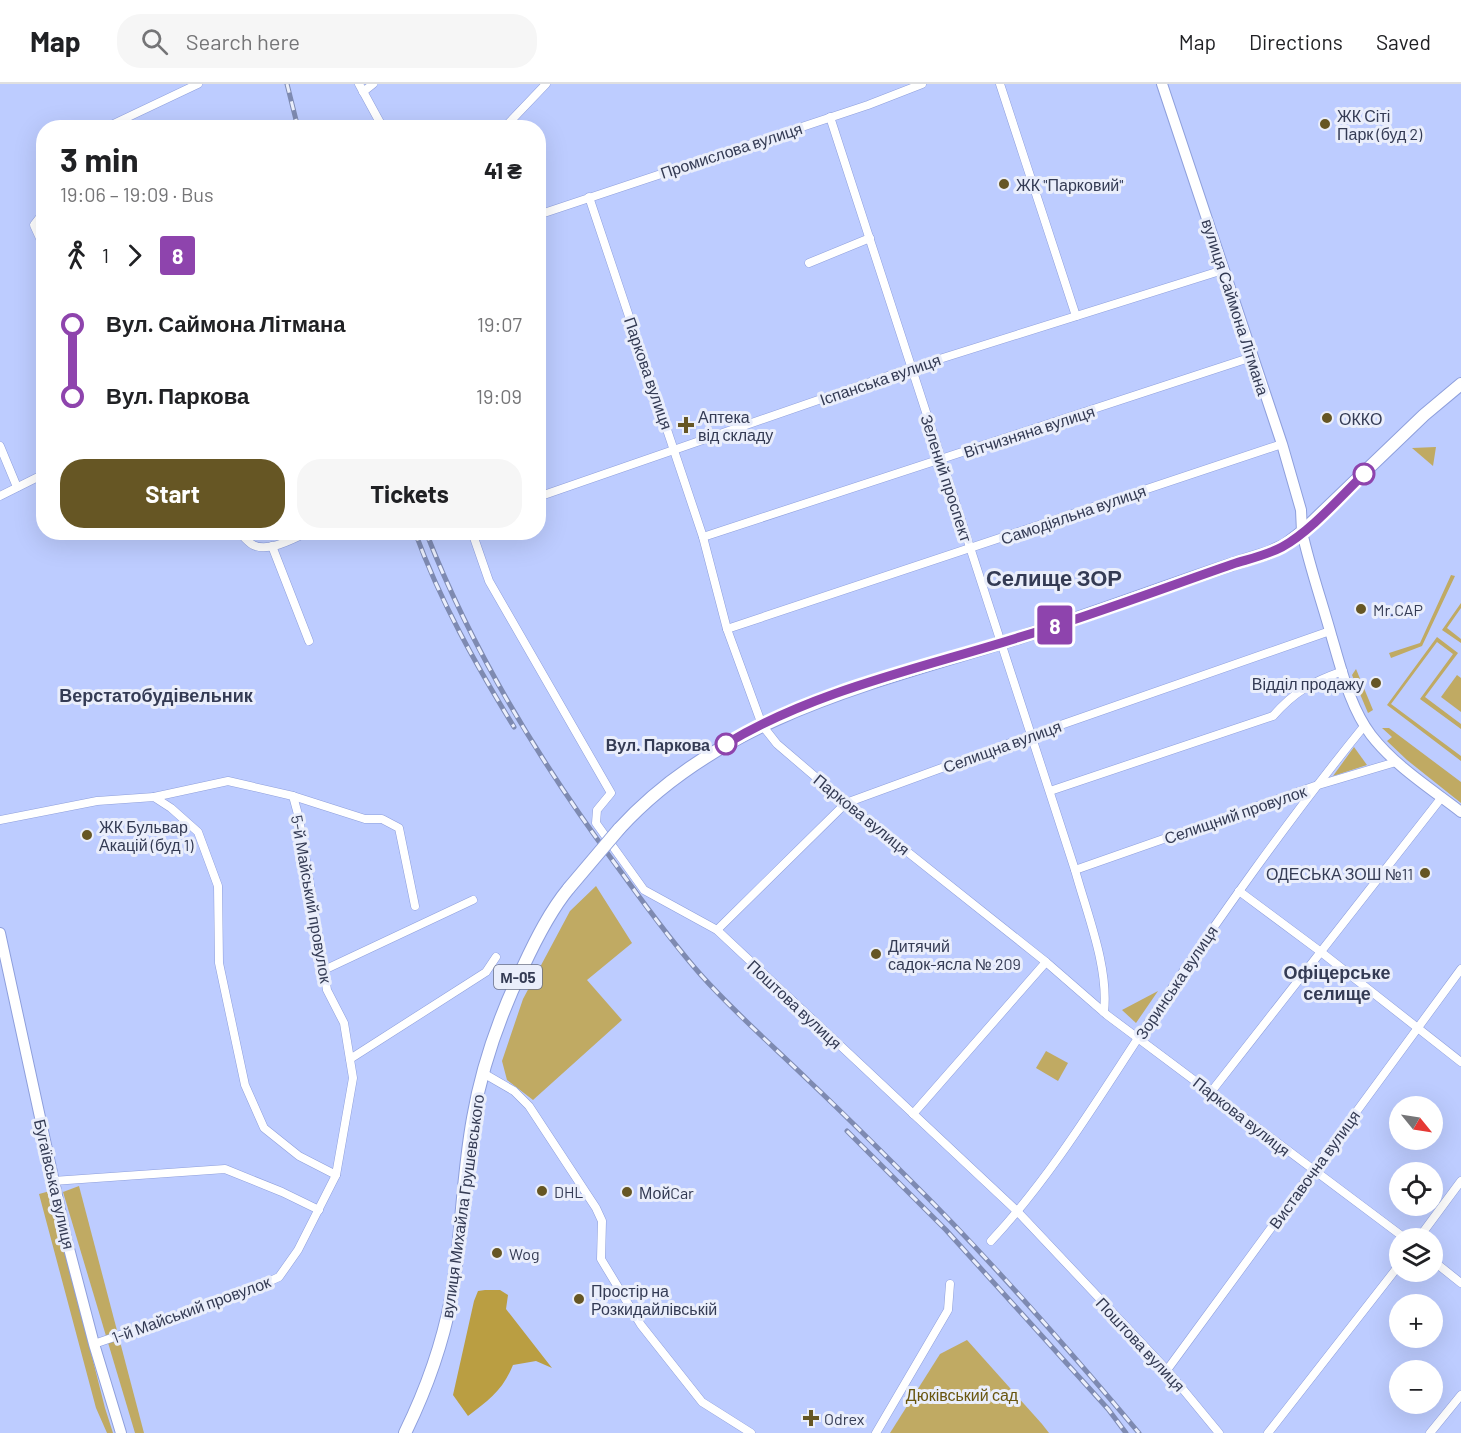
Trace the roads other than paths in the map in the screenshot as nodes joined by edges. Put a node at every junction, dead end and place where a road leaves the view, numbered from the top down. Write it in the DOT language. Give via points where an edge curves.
graph roads {
  1 [pos="198,84"];
  2 [pos="358,84"];
  3 [pos="374,84"];
  4 [pos="546,84"];
  5 [pos="922,84"];
  6 [pos="1000,84"];
  7 [pos="1162,84"];
  8 [pos="363,92"];
  9 [pos="830,117"];
  10 [pos="122,120"];
  11 [pos="379,120"];
  12 [pos="512,120"];
  13 [pos="589,197"];
  14 [pos="546,212"];
  15 [pos="870,238"];
  16 [pos="808,263"];
  17 [pos="1223,270"];
  18 [pos="1076,316"];
  19 [pos="1252,357"];
  20 [pos="911,368"];
  21 [pos="1461,384"];
  22 [pos="1282,444"];
  23 [pos="0,446"];
  24 [pos="675,450"];
  25 [pos="941,459"];
  26 [pos="36,478"];
  27 [pos="17,488"];
  28 [pos="546,494"];
  29 [pos="0,496"];
  30 [pos="1302,532"];
  31 [pos="703,537"];
  32 [pos="248,540"];
  33 [pos="287,540"];
  34 [pos="475,540"];
  35 [pos="272,546"];
  36 [pos="970,549"];
  37 [pos="727,629"];
  38 [pos="1330,631"];
  39 [pos="309,641"];
  40 [pos="1001,642"];
  41 [pos="1342,671"];
  42 [pos="762,725"];
  43 [pos="1365,725"];
  44 [pos="1032,735"];
  45 [pos="1396,762"];
  46 [pos="1315,786"];
  47 [pos="1050,791"];
  48 [pos="293,796"];
  49 [pos="153,797"];
  50 [pos="1442,797"];
  51 [pos="846,803"];
  52 [pos="1461,812"];
  53 [pos="0,820"];
  54 [pos="1075,870"];
  55 [pos="1239,891"];
  56 [pos="472,900"];
  57 [pos="415,906"];
  58 [pos="717,930"];
  59 [pos="0,933"];
  60 [pos="1321,952"];
  61 [pos="496,957"];
  62 [pos="1046,962"];
  63 [pos="1461,969"];
  64 [pos="324,970"];
  65 [pos="1104,1012"];
  66 [pos="1417,1028"];
  67 [pos="1138,1038"];
  68 [pos="350,1059"];
  69 [pos="1461,1062"];
  70 [pos="483,1073"];
  71 [pos="1211,1092"];
  72 [pos="913,1114"];
  73 [pos="1313,1171"];
  74 [pos="336,1174"];
  75 [pos="53,1181"];
  76 [pos="1461,1181"];
  77 [pos="319,1210"];
  78 [pos="1018,1212"];
  79 [pos="1391,1228"];
  80 [pos="1426,1228"];
  81 [pos="991,1241"];
  82 [pos="1443,1269"];
  83 [pos="1389,1278"];
  84 [pos="1461,1283"];
  85 [pos="950,1284"];
  86 [pos="94,1344"];
  87 [pos="1167,1370"];
  88 [pos="1461,1395"];
  89 [pos="121,1433"];
  90 [pos="405,1433"];
  91 [pos="751,1433"];
  92 [pos="876,1433"];
  93 [pos="1219,1433"];
  94 [pos="1268,1433"];
  95 [pos="1430,1433"];
  1 -- 10 [label="street"];
  2 -- 8 [label="street"];
  3 -- 8 [label="street"];
  4 -- 12 [label="street"];
  5 -- 9 [label="street, Промислова вулиця"];
  6 -- 18 [label="street"];
  7 -- 17 [label="main road, вулиця Саймона Літмана"];
  8 -- 11 [label="street"];
  9 -- 13 [label="street, Промислова вулиця"];
  9 -- 15 [label="street, Зелений проспект"];
  13 -- 14 [label="street, Промислова вулиця"];
  13 -- 24 [label="street, Паркова вулиця"];
  15 -- 16 [label="street"];
  15 -- 20 [label="street, Зелений проспект"];
  17 -- 18 [label="street, Іспанська вулиця"];
  17 -- 19 [label="main road, вулиця Саймона Літмана"];
  18 -- 20 [label="street, Іспанська вулиця"];
  19 -- 22 [label="main road, вулиця Саймона Літмана"];
  19 -- 25 [label="street, Вітчизняна вулиця"];
  20 -- 24 [label="street, Іспанська вулиця"];
  20 -- 25 [label="street, Зелений проспект"];
  21 -- 30 [label="main road, вулиця Михайла Грушевського / М-05"];
  22 -- 30 [label="main road, вулиця Саймона Літмана" via="1301,510"];
  22 -- 36 [label="street, Самодіяльна вулиця"];
  23 -- 27 [label="street"];
  24 -- 28 [label="street, Іспанська вулиця"];
  24 -- 31 [label="street, Паркова вулиця"];
  25 -- 31 [label="street, Вітчизняна вулиця"];
  25 -- 36 [label="street, Зелений проспект"];
  26 -- 27 [label="street"];
  27 -- 29 [label="street"];
  30 -- 38 [label="main road, вулиця Саймона Літмана"];
  30 -- 40 [label="main road, вулиця Михайла Грушевського / М-05" via="1268,553"];
  31 -- 37 [label="street, Паркова вулиця"];
  32 -- 35 [label="street" via="253,545"];
  33 -- 35 [label="street"];
  34 -- 58 [label="street, Поштова вулиця" via="489,581 611,793 597,810 596,823 645,890"];
  35 -- 39 [label="street"];
  36 -- 37 [label="street, Самодіяльна вулиця"];
  36 -- 40 [label="street, Зелений проспект"];
  37 -- 42 [label="street, Паркова вулиця"];
  38 -- 41 [label="main road, вулиця Саймона Літмана"];
  38 -- 44 [label="street, Селищна вулиця"];
  40 -- 42 [label="main road, вулиця Михайла Грушевського / М-05" via="818,701"];
  40 -- 44 [label="street, Зелений проспект"];
  41 -- 43 [label="main road, вулиця Саймона Літмана"];
  41 -- 47 [label="street" via="1301,690 1273,716"];
  42 -- 51 [label="street, Паркова вулиця" via="777,744"];
  42 -- 70 [label="main road, вулиця Михайла Грушевського / М-05, bridge" via="717,750 648,801 569,888 549,916 520,974"];
  43 -- 45 [label="main road, вулиця Саймона Літмана"];
  43 -- 46 [label="street, Зоринська вулиця"];
  44 -- 47 [label="street, Зелений проспект"];
  44 -- 51 [label="street, Селищна вулиця"];
  45 -- 46 [label="street, Селищний провулок"];
  45 -- 50 [label="main road, вулиця Саймона Літмана"];
  46 -- 54 [label="street, Селищний провулок"];
  46 -- 55 [label="street, Зоринська вулиця"];
  47 -- 54 [label="street, Зелений проспект"];
  48 -- 49 [label="street, 5-й Майський провулок" via="228,781"];
  48 -- 57 [label="street" via="365,819 382,819 399,828"];
  48 -- 64 [label="street, 5-й Майський провулок"];
  49 -- 53 [label="street, 5-й Майський провулок" via="97,801"];
  49 -- 74 [label="street" via="198,832 218,886 219,963 245,1085 264,1128 299,1155"];
  50 -- 52 [label="main road, вулиця Саймона Літмана"];
  50 -- 60 [label="street"];
  51 -- 58 [label="street, Селищна вулиця"];
  51 -- 62 [label="street, Паркова вулиця"];
  54 -- 65 [label="street, Зелений проспект" via="1104,973"];
  55 -- 60 [label="street"];
  55 -- 67 [label="street, Зоринська вулиця"];
  56 -- 64 [label="street"];
  58 -- 72 [label="street, Поштова вулиця"];
  59 -- 75 [label="main road, Бугаївська вулиця"];
  60 -- 66 [label="street"];
  60 -- 71 [label="street"];
  61 -- 68 [label="street" via="486,972"];
  62 -- 65 [label="street, Паркова вулиця"];
  62 -- 72 [label="street"];
  63 -- 66 [label="street, Виставочна вулиця"];
  64 -- 68 [label="street, 5-й Майський провулок" via="327,990 344,1023"];
  65 -- 67 [label="street, Паркова вулиця"];
  66 -- 69 [label="street"];
  66 -- 73 [label="street, Виставочна вулиця"];
  67 -- 71 [label="street, Паркова вулиця"];
  67 -- 78 [label="street, Зоринська вулиця"];
  68 -- 74 [label="street, 5-й Майський провулок" via="353,1078"];
  70 -- 90 [label="main road, вулиця Михайла Грушевського / М-05" via="472,1120 448,1309 431,1372"];
  70 -- 91 [label="street" via="514,1091 530,1106 596,1208 602,1221 601,1259 641,1325 702,1402"];
  71 -- 73 [label="street, Паркова вулиця"];
  72 -- 78 [label="street, Поштова вулиця"];
  73 -- 79 [label="street, Паркова вулиця"];
  73 -- 87 [label="street, Виставочна вулиця"];
  74 -- 77 [label="street, 1-й Майський провулок"];
  75 -- 77 [label="street" via="225,1169"];
  75 -- 86 [label="main road, Бугаївська вулиця"];
  76 -- 80 [label="street"];
  77 -- 86 [label="street, 1-й Майський провулок" via="279,1277"];
  78 -- 81 [label="street, Зоринська вулиця"];
  78 -- 87 [label="street, Поштова вулиця"];
  82 -- 84 [label="street"];
  83 -- 94 [label="street"];
  85 -- 92 [label="street" via="948,1310"];
  86 -- 89 [label="main road, Бугаївська вулиця"];
  87 -- 93 [label="street, Поштова вулиця"];
  88 -- 95 [label="street"];
}
